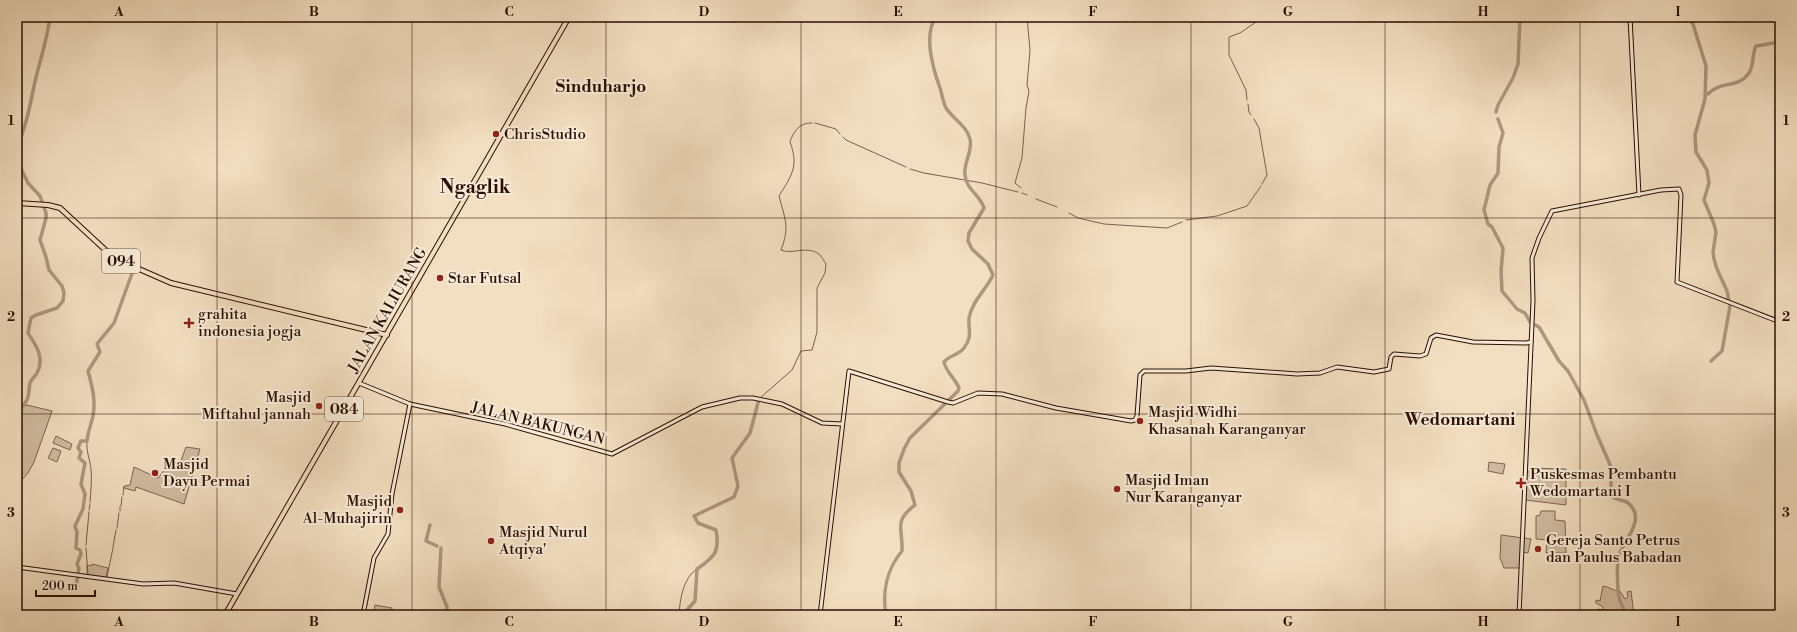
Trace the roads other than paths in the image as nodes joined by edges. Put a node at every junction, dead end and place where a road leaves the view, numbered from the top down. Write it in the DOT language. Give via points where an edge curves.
graph roads {
  1 [pos="569,17"];
  2 [pos="1630,17"];
  3 [pos="1639,195"];
  4 [pos="17,203"];
  5 [pos="1780,322"];
  6 [pos="387,335"];
  7 [pos="1531,344"];
  8 [pos="359,383"];
  9 [pos="410,404"];
  10 [pos="842,424"];
  11 [pos="17,567"];
  12 [pos="237,594"];
  13 [pos="225,615"];
  14 [pos="364,615"];
  15 [pos="820,615"];
  16 [pos="1519,615"];
  1 -- 6 [label="main road, JALAN KALIURANG / 084"];
  2 -- 3 [label="main road"];
  3 -- 5 [label="main road" via="1679,189 1677,282"];
  3 -- 7 [label="main road" via="1552,211 1532,258"];
  4 -- 6 [label="main road, 094" via="48,205 62,210 117,259 171,283"];
  6 -- 8 [label="main road, JALAN KALIURANG / 084"];
  7 -- 10 [label="main road" via="1473,342 1436,335 1431,338 1426,354 1394,354 1391,356 1389,369 1380,372 1339,367 1320,373 1304,374 1211,368 1144,371 1140,375 1137,416 1133,421 1056,408 1002,394 978,393 953,403 947,402 849,371"];
  7 -- 16 [label="main road"];
  8 -- 9 [label="main road, JALAN BAKUNGAN"];
  8 -- 12 [label="main road, JALAN KALIURANG / 084"];
  9 -- 10 [label="main road, JALAN BAKUNGAN" via="505,424 612,454 702,406 740,398 782,404 822,423"];
  9 -- 14 [label="main road" via="392,494 388,534 374,558"];
  10 -- 15 [label="main road"];
  11 -- 12 [label="main road" via="143,584 174,583"];
  12 -- 13 [label="main road, JALAN KALIURANG / 084"];
}
